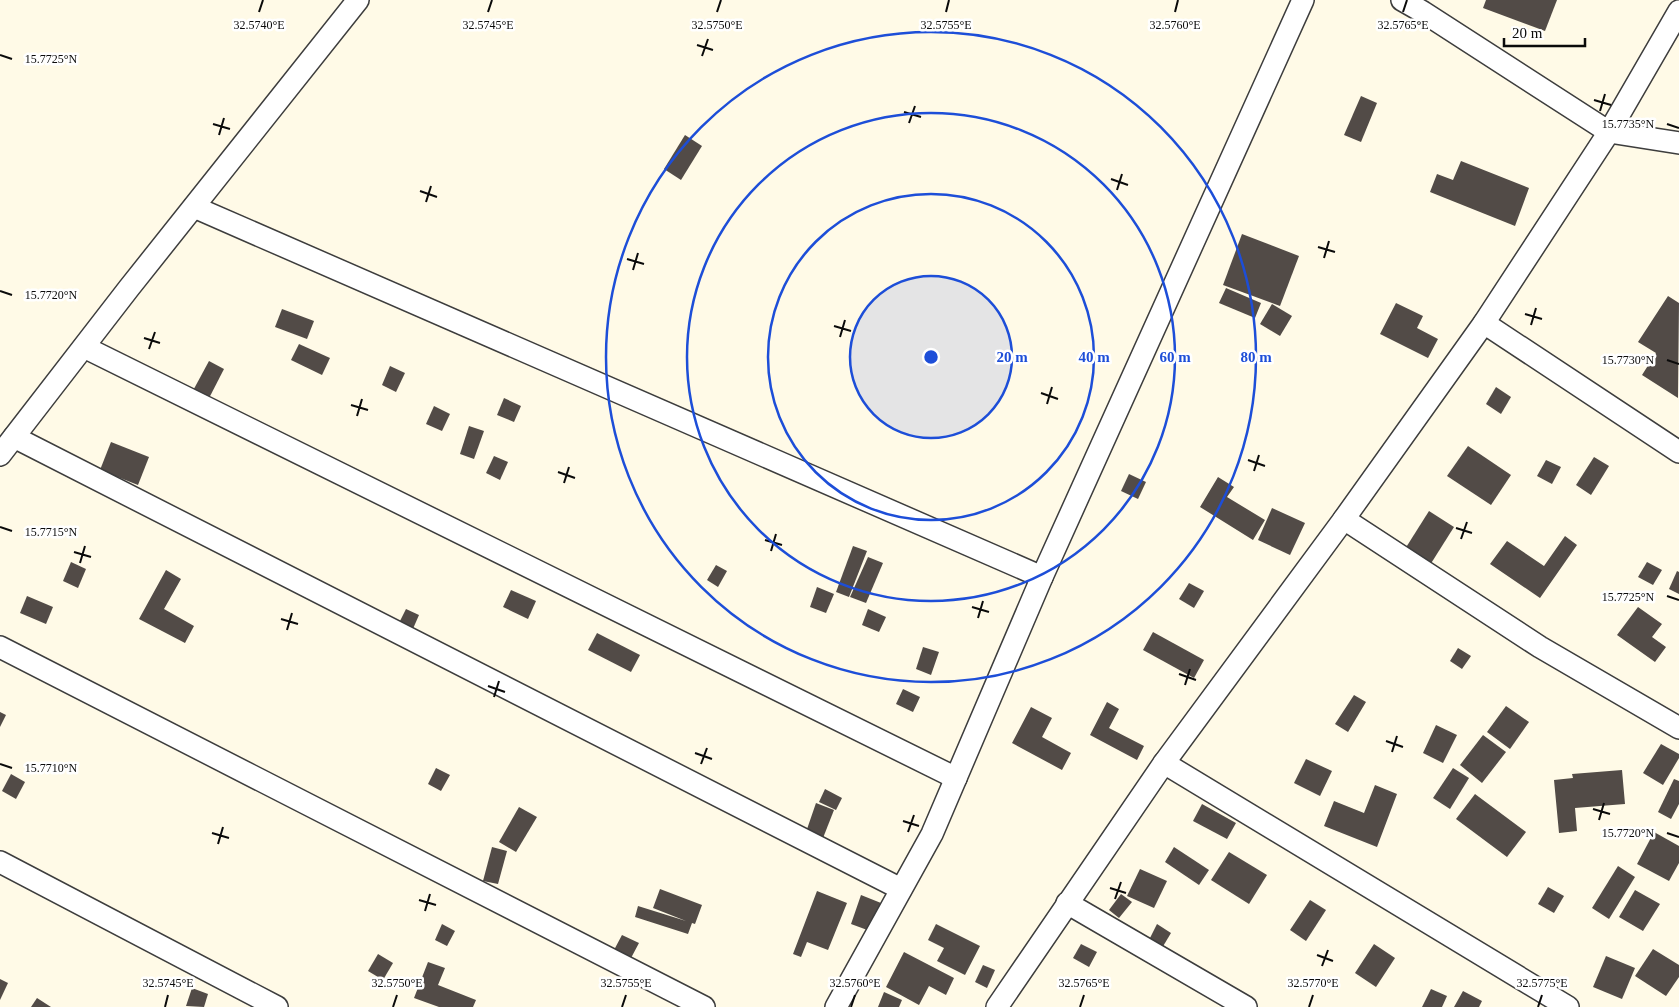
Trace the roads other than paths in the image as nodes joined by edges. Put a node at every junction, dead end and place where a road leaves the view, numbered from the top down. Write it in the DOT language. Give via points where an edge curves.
graph roads {
  1 [pos="358,0"];
  2 [pos="1303,0"];
  3 [pos="1402,0"];
  4 [pos="1679,11"];
  5 [pos="1609,132"];
  6 [pos="1679,143"];
  7 [pos="194,207"];
  8 [pos="1484,323"];
  9 [pos="84,347"];
  10 [pos="14,437"];
  11 [pos="1679,452"];
  12 [pos="0,454"];
  13 [pos="1344,519"];
  14 [pos="1042,577"];
  15 [pos="0,647"];
  16 [pos="1679,728"];
  17 [pos="1164,763"];
  18 [pos="956,778"];
  19 [pos="0,862"];
  20 [pos="901,889"];
  21 [pos="1067,903"];
  22 [pos="277,1007"];
  23 [pos="704,1007"];
  24 [pos="836,1007"];
  25 [pos="997,1007"];
  26 [pos="1246,1007"];
  27 [pos="1568,1007"];
  1 -- 7 [label="street"];
  2 -- 14 [label="street"];
  3 -- 5 [label="street"];
  4 -- 5 [label="street"];
  5 -- 6 [label="street"];
  5 -- 8 [label="street"];
  7 -- 9 [label="street"];
  7 -- 14 [label="street"];
  8 -- 11 [label="street"];
  8 -- 13 [label="street"];
  9 -- 10 [label="street"];
  9 -- 18 [label="street"];
  10 -- 12 [label="street"];
  10 -- 20 [label="street"];
  13 -- 16 [label="street" via="1540,647"];
  13 -- 17 [label="street"];
  14 -- 18 [label="street"];
  15 -- 23 [label="street"];
  17 -- 21 [label="street"];
  17 -- 27 [label="street"];
  18 -- 20 [label="street" via="932,834"];
  19 -- 22 [label="street"];
  20 -- 24 [label="street"];
  21 -- 25 [label="street"];
  21 -- 26 [label="street"];
}
